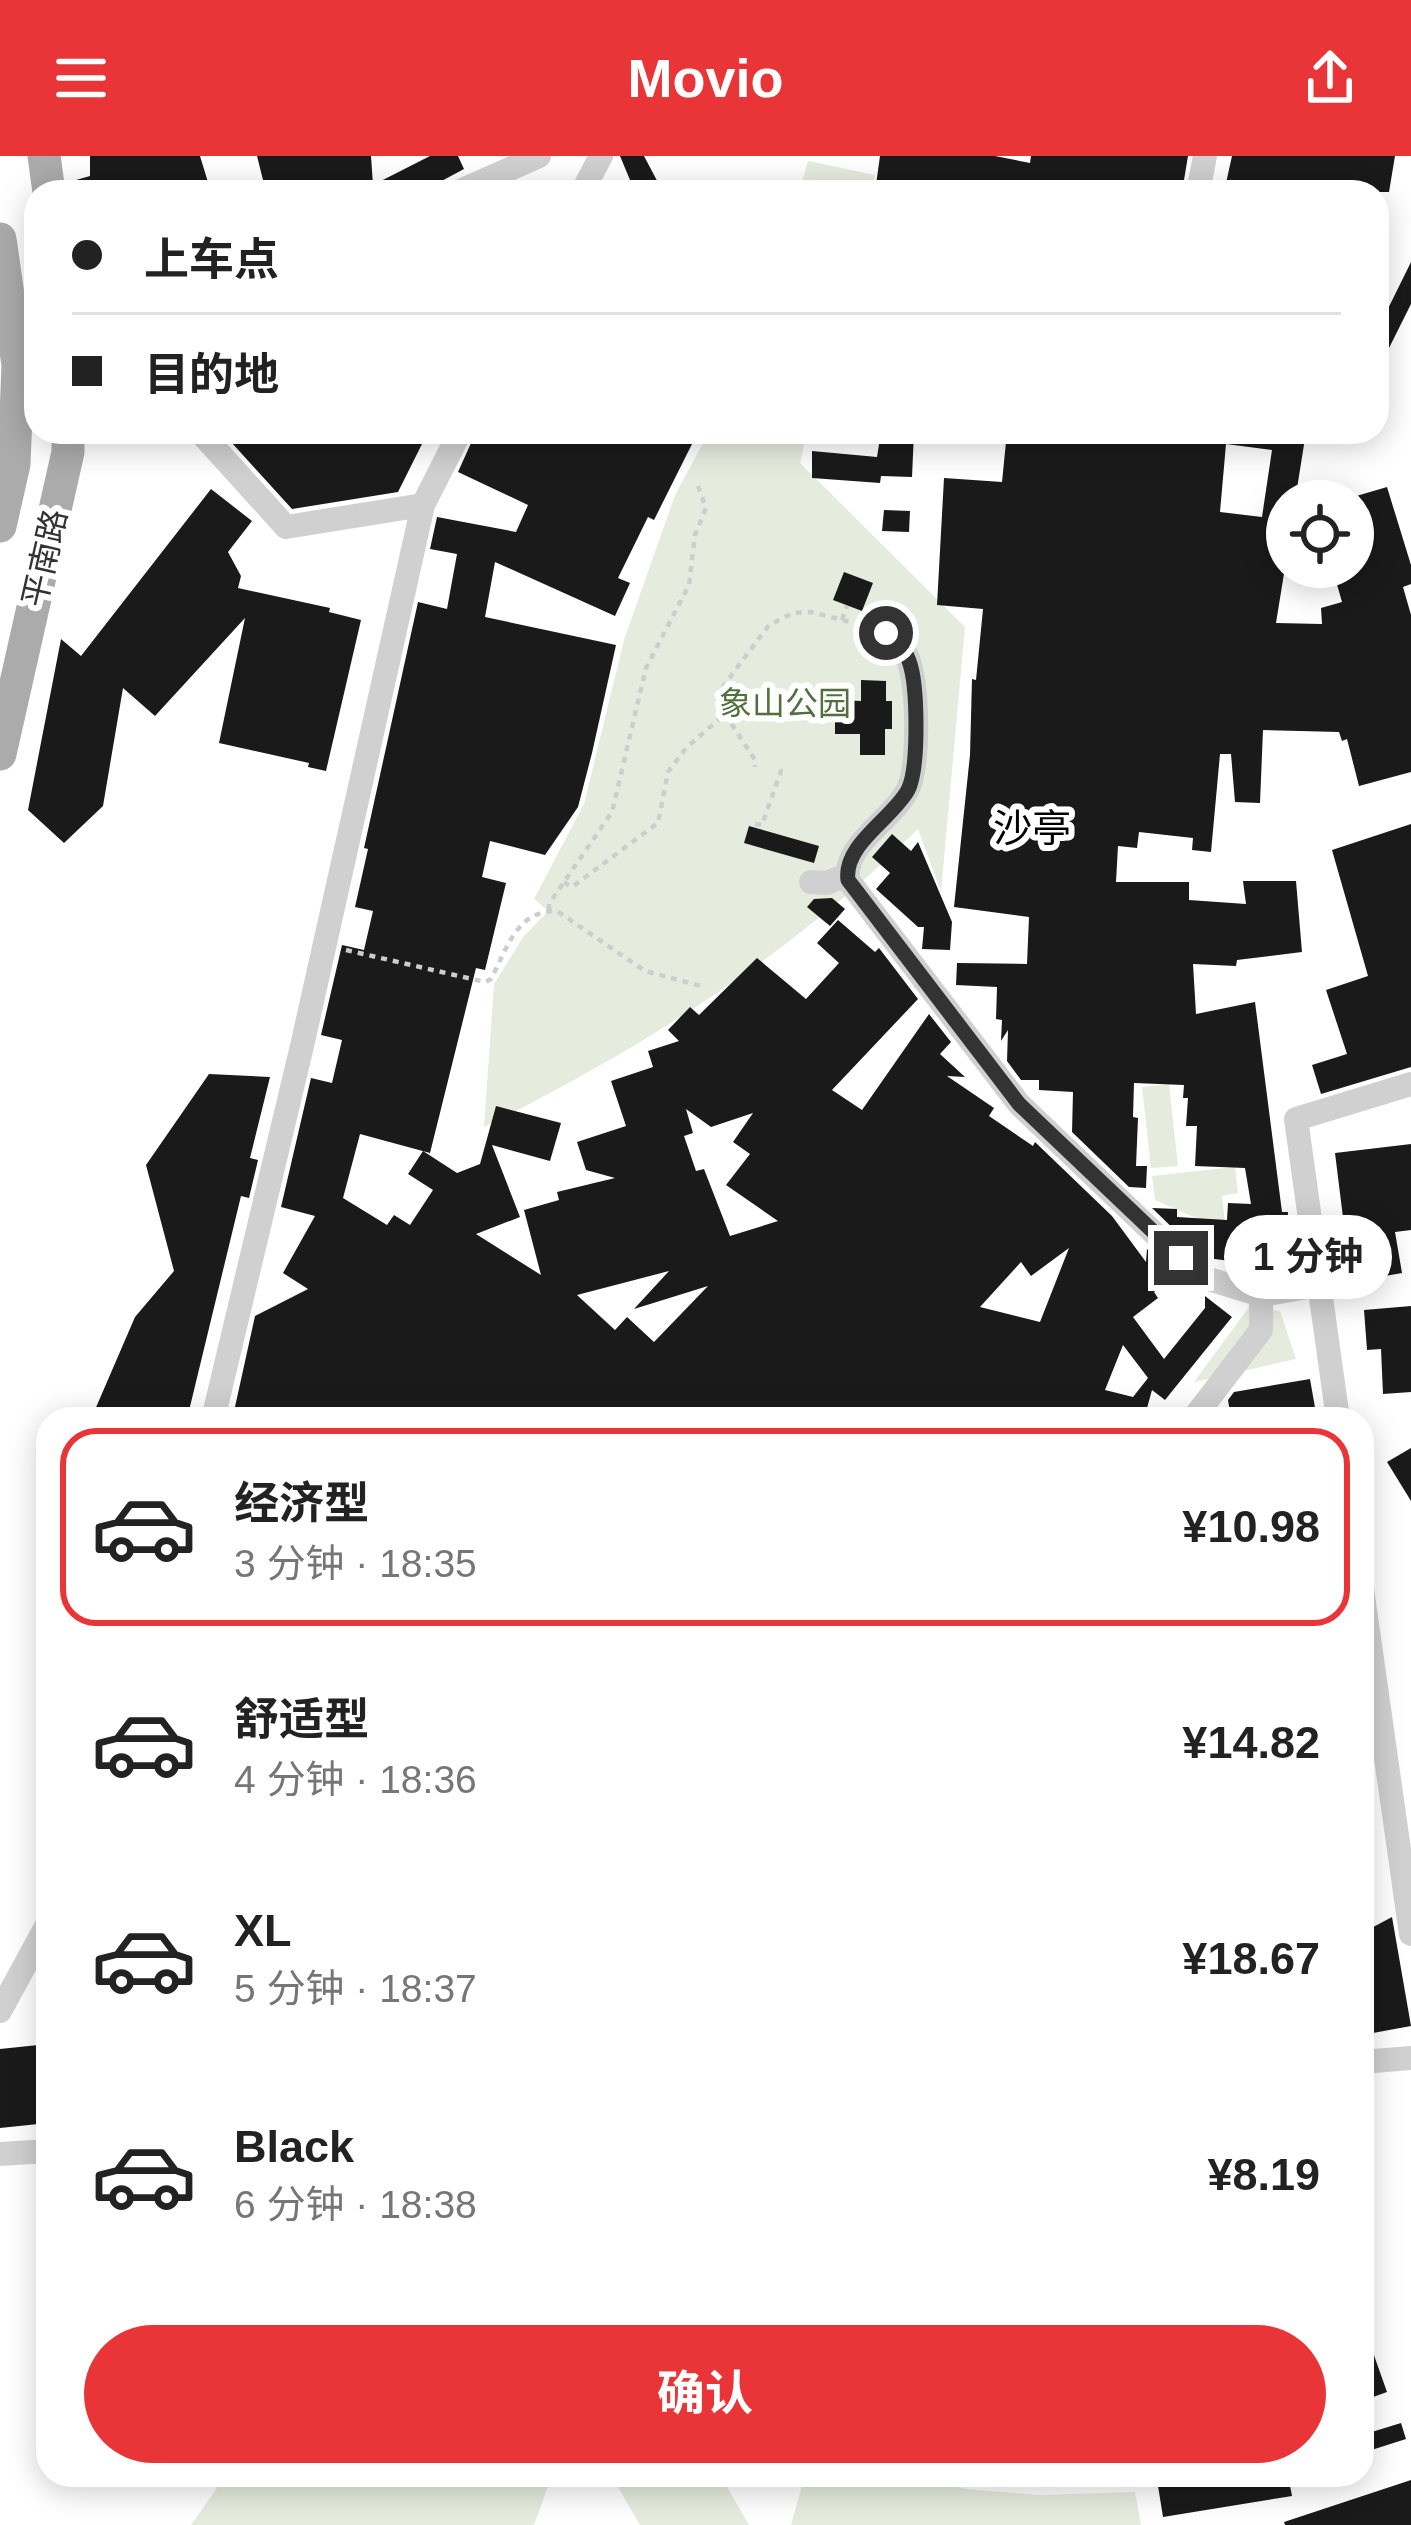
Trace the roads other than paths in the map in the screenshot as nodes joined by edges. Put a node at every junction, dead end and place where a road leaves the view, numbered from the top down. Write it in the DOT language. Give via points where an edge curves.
graph roads {
  1 [pos="539,156"];
  2 [pos="485,180"];
  3 [pos="0,239"];
  4 [pos="14,365"];
  5 [pos="68,444"];
  6 [pos="211,444"];
  7 [pos="454,444"];
  8 [pos="423,505"];
  9 [pos="0,526"];
  10 [pos="874,628"];
  11 [pos="0,754"];
  12 [pos="846,875"];
  13 [pos="811,882"];
  14 [pos="1411,1084"];
  15 [pos="1319,1285"];
  16 [pos="1261,1294"];
  17 [pos="216,1407"];
  18 [pos="1202,1407"];
  19 [pos="1336,1407"];
  20 [pos="1374,1667"];
  21 [pos="1408,1891"];
  22 [pos="1411,1934"];
  23 [pos="36,1945"];
  24 [pos="0,2011"];
  25 [pos="1411,2059"];
  26 [pos="1374,2061"];
  27 [pos="36,2152"];
  28 [pos="0,2155"];
  1 -- 2 [label="street"];
  3 -- 4 [label="main road, 平南路"];
  4 -- 9 [label="main road, 平南路" via="14,464"];
  5 -- 11 [label="main road, 平南路"];
  6 -- 8 [label="street" via="286,527"];
  7 -- 8 [label="street"];
  8 -- 17 [label="street"];
  10 -- 12 [label="street" via="902,646 910,662 912,777"];
  12 -- 13 [label="street"];
  12 -- 16 [label="street" via="1019,1104 1199,1276"];
  14 -- 15 [label="street" via="1296,1119"];
  15 -- 16 [label="street"];
  15 -- 19 [label="street"];
  16 -- 18 [label="street" via="1261,1330"];
  20 -- 21 [label="street"];
  21 -- 22 [label="street"];
  23 -- 24 [label="street"];
  25 -- 26 [label="street"];
  27 -- 28 [label="street"];
}
